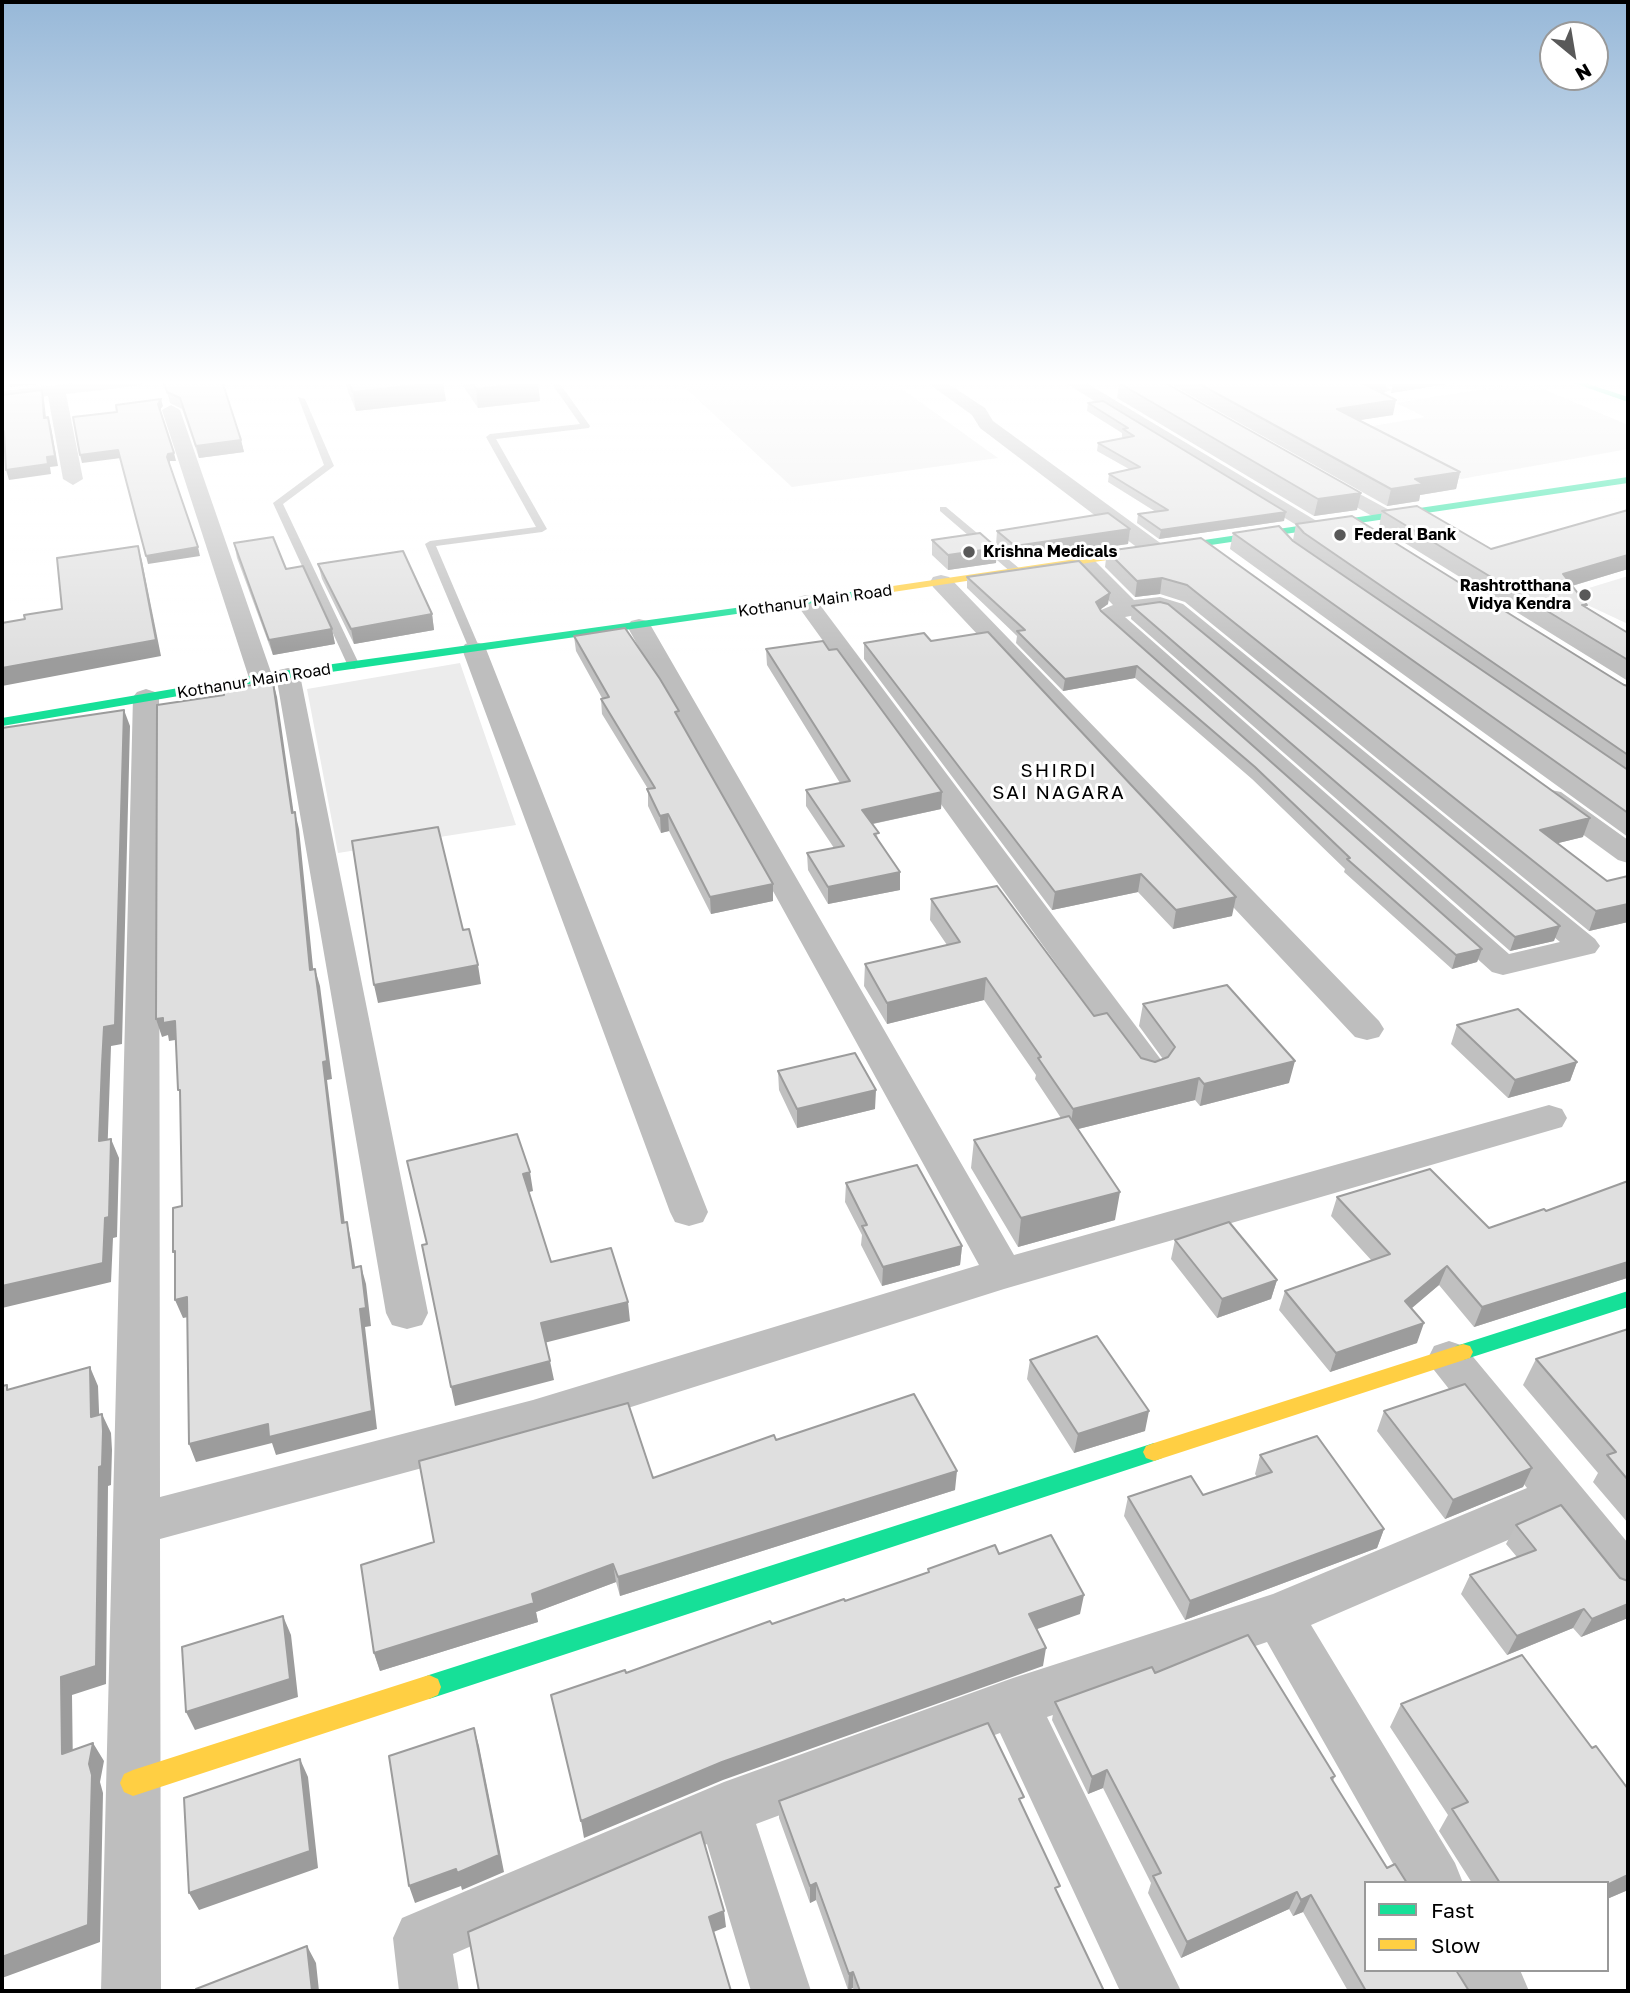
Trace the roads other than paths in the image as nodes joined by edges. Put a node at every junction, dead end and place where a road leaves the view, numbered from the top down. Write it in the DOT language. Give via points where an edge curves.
graph roads {
  1 [pos="72,474"];
  2 [pos="196,474"];
  3 [pos="318,474"];
  4 [pos="511,474"];
  5 [pos="1053,474"];
  6 [pos="1225,474"];
  7 [pos="1312,474"];
  8 [pos="73,479"];
  9 [pos="1628,480"];
  10 [pos="943,509"];
  11 [pos="1386,516"];
  12 [pos="1351,521"];
  13 [pos="1313,527"];
  14 [pos="1203,543"];
  15 [pos="1386,543"];
  16 [pos="1155,550"];
  17 [pos="1226,559"];
  18 [pos="1082,561"];
  19 [pos="1016,571"];
  20 [pos="941,582"];
  21 [pos="806,602"];
  22 [pos="1128,607"];
  23 [pos="639,626"];
  24 [pos="474,649"];
  25 [pos="354,666"];
  26 [pos="274,676"];
  27 [pos="146,697"];
  28 [pos="2,722"];
  29 [pos="1528,780"];
  30 [pos="1628,854"];
  31 [pos="1367,1029"];
  32 [pos="1150,1069"];
  33 [pos="1549,1118"];
  34 [pos="689,1212"];
  35 [pos="1004,1273"];
  36 [pos="1628,1299"];
  37 [pos="407,1313"];
  38 [pos="1449,1358"];
  39 [pos="1562,1495"];
  40 [pos="138,1524"];
  41 [pos="1628,1579"];
  42 [pos="1278,1615"];
  43 [pos="1013,1703"];
  44 [pos="133,1783"];
  45 [pos="724,1809"];
  46 [pos="1434,1881"];
  47 [pos="1488,1972"];
  48 [pos="131,1991"];
  49 [pos="429,1991"];
  50 [pos="781,1991"];
  51 [pos="1151,1991"];
  52 [pos="1499,1991"];
  1 -- 8 [label="street"];
  2 -- 26 [label="street"];
  3 -- 25 [label="lane" via="278,503"];
  4 -- 24 [label="lane" via="542,529 430,544"];
  5 -- 16 [label="street"];
  6 -- 13 [label="street"];
  7 -- 11 [label="street"];
  9 -- 11 [label="main road, Kothanur Main Road"];
  10 -- 19 [label="lane"];
  11 -- 12 [label="main road, Kothanur Main Road"];
  12 -- 13 [label="main road, Kothanur Main Road"];
  12 -- 15 [label="street"];
  13 -- 14 [label="main road, Kothanur Main Road" via="1281,537"];
  14 -- 16 [label="main road, Kothanur Main Road"];
  14 -- 17 [label="street"];
  16 -- 18 [label="main road, Kothanur Main Road"];
  18 -- 19 [label="main road, Kothanur Main Road"];
  18 -- 22 [label="street"];
  19 -- 20 [label="main road, Kothanur Main Road"];
  20 -- 21 [label="main road, Kothanur Main Road"];
  20 -- 31 [label="street"];
  21 -- 23 [label="main road, Kothanur Main Road"];
  21 -- 32 [label="street"];
  22 -- 22 [label="street" via="1160,604 1175,609 1584,946 1503,965 1109,615"];
  23 -- 24 [label="main road, Kothanur Main Road"];
  23 -- 35 [label="street"];
  24 -- 25 [label="main road, Kothanur Main Road"];
  24 -- 34 [label="street"];
  25 -- 26 [label="main road, Kothanur Main Road"];
  26 -- 27 [label="main road, Kothanur Main Road"];
  26 -- 37 [label="street"];
  27 -- 28 [label="main road, Kothanur Main Road"];
  27 -- 40 [label="street"];
  29 -- 30 [label="street"];
  33 -- 35 [label="street"];
  35 -- 40 [label="street" via="533,1419"];
  36 -- 38 [label="main road"];
  38 -- 39 [label="street"];
  38 -- 44 [label="main road"];
  39 -- 41 [label="street"];
  39 -- 42 [label="street"];
  40 -- 44 [label="street"];
  42 -- 43 [label="street"];
  42 -- 46 [label="street"];
  43 -- 45 [label="street"];
  43 -- 51 [label="street"];
  44 -- 48 [label="street"];
  45 -- 49 [label="street" via="422,1938"];
  45 -- 50 [label="street"];
  47 -- 52 [label="street"];
}
